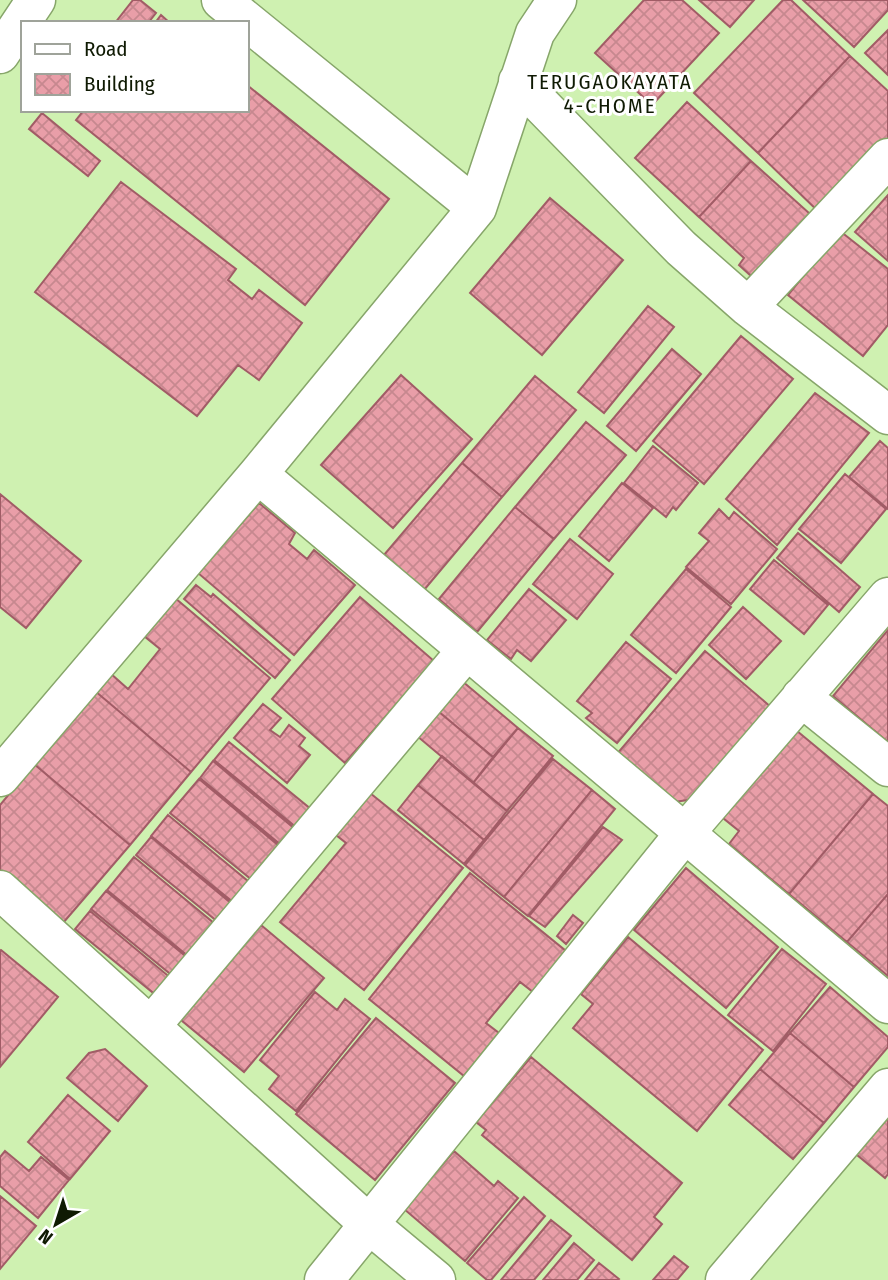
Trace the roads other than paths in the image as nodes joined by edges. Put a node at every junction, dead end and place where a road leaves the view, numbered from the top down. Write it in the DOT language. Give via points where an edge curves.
graph roads {
  1 [pos="36,0"];
  2 [pos="221,0"];
  3 [pos="557,0"];
  4 [pos="22,21"];
  5 [pos="247,21"];
  6 [pos="21,22"];
  7 [pos="248,22"];
  8 [pos="0,54"];
  9 [pos="518,81"];
  10 [pos="888,158"];
  11 [pos="477,208"];
  12 [pos="748,307"];
  13 [pos="888,415"];
  14 [pos="258,474"];
  15 [pos="888,597"];
  16 [pos="467,650"];
  17 [pos="802,698"];
  18 [pos="888,767"];
  19 [pos="0,777"];
  20 [pos="685,833"];
  21 [pos="0,891"];
  22 [pos="888,1004"];
  23 [pos="151,1026"];
  24 [pos="888,1088"];
  25 [pos="370,1225"];
  26 [pos="324,1280"];
  27 [pos="436,1280"];
  28 [pos="725,1280"];
  1 -- 4 [label="street"];
  2 -- 5 [label="street"];
  3 -- 9 [label="street" via="535,33"];
  6 -- 8 [label="street"];
  7 -- 11 [label="street"];
  9 -- 11 [label="street"];
  9 -- 12 [label="street" via="681,248"];
  10 -- 12 [label="street"];
  11 -- 14 [label="street"];
  12 -- 13 [label="street"];
  14 -- 16 [label="street"];
  14 -- 19 [label="street"];
  15 -- 17 [label="street"];
  16 -- 20 [label="street"];
  16 -- 23 [label="street"];
  17 -- 18 [label="street"];
  17 -- 20 [label="street"];
  20 -- 22 [label="street"];
  20 -- 25 [label="street"];
  21 -- 23 [label="street"];
  23 -- 25 [label="street"];
  24 -- 28 [label="street"];
  25 -- 26 [label="street"];
  25 -- 27 [label="street"];
}
